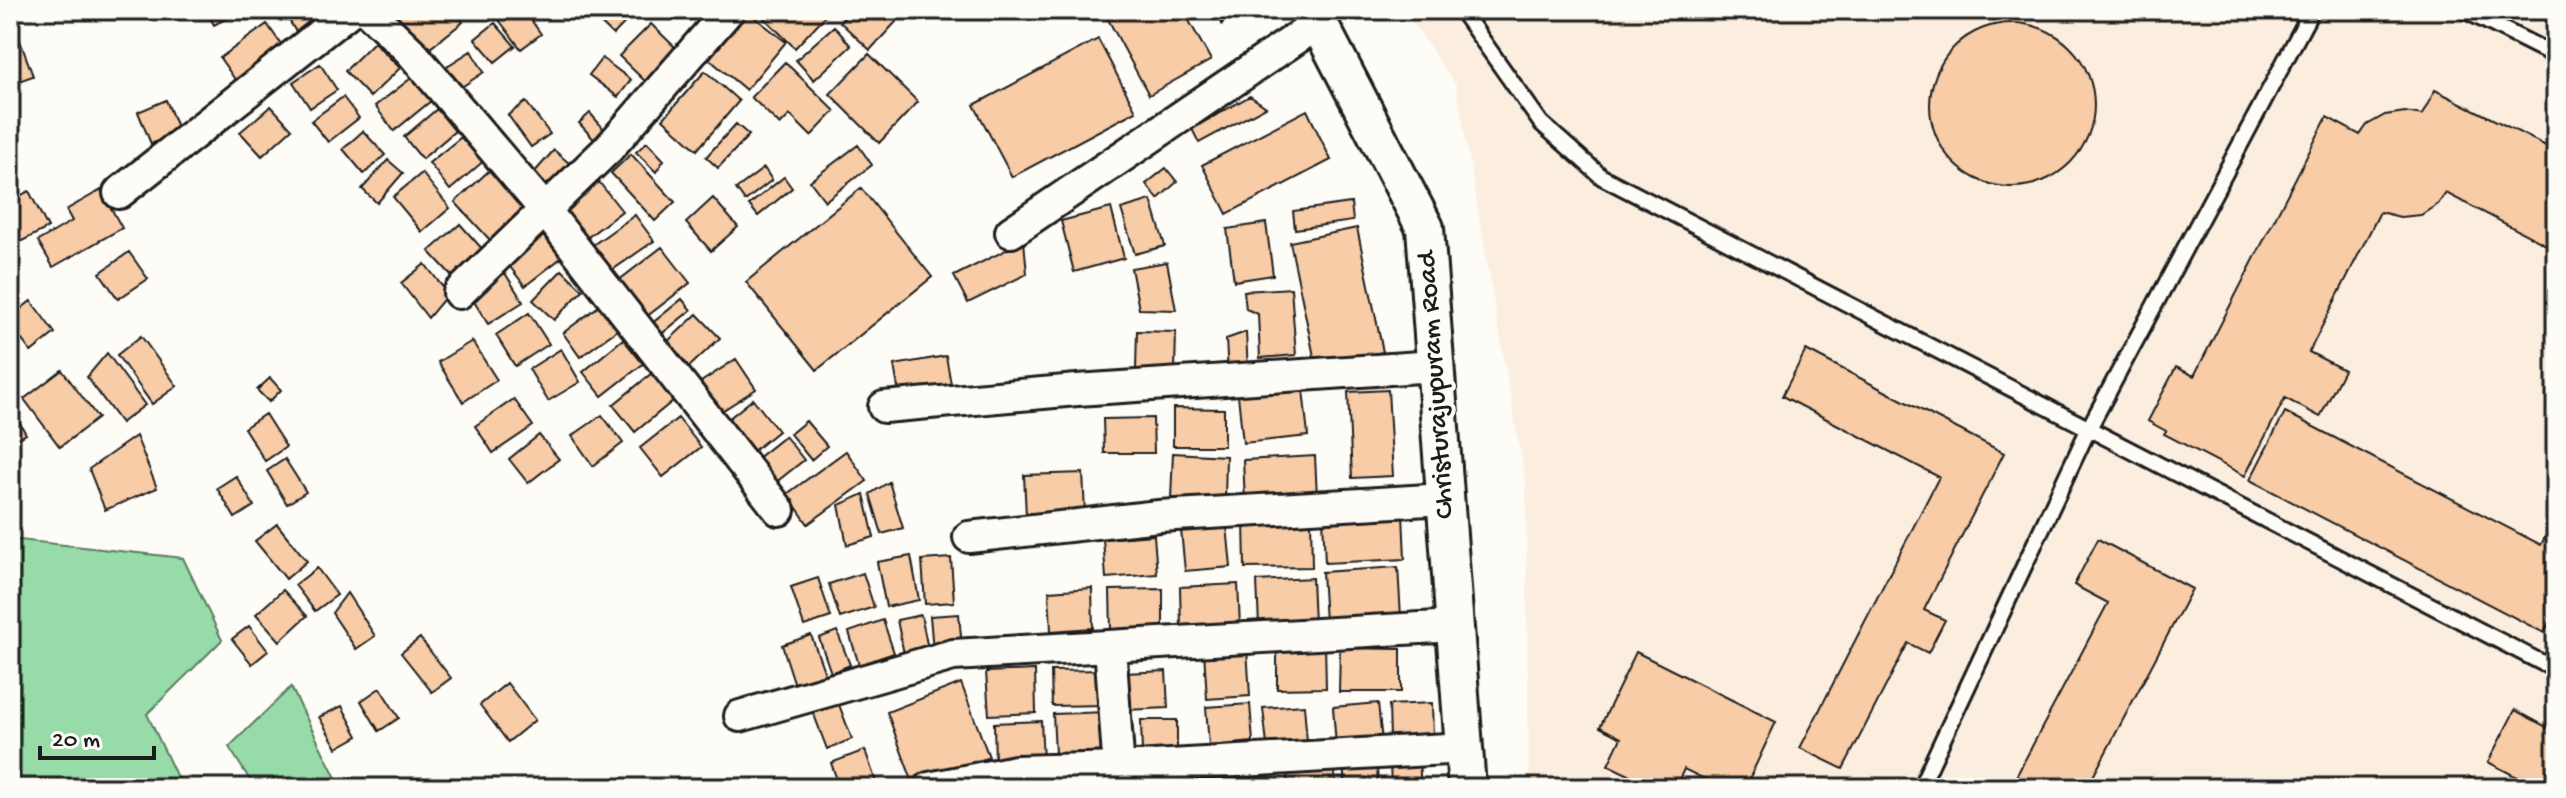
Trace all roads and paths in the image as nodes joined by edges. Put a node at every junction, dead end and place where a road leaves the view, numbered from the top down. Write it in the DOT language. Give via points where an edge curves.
graph roads {
  1 [pos="351,10"];
  2 [pos="367,10"];
  3 [pos="729,10"];
  4 [pos="1461,10"];
  5 [pos="2312,10"];
  6 [pos="2464,10"];
  7 [pos="1315,16"];
  8 [pos="2556,56"];
  9 [pos="119,193"];
  10 [pos="545,210"];
  11 [pos="1011,232"];
  12 [pos="459,293"];
  13 [pos="1435,366"];
  14 [pos="884,407"];
  15 [pos="2088,430"];
  16 [pos="1445,499"];
  17 [pos="779,510"];
  18 [pos="969,537"];
  19 [pos="1455,626"];
  20 [pos="1110,646"];
  21 [pos="2556,670"];
  22 [pos="740,716"];
  23 [pos="1464,748"];
  24 [pos="1119,778"];
  25 [pos="929,788"];
  26 [pos="1467,788"];
  27 [pos="1920,788"];
  1 -- 9 [label="street"];
  2 -- 10 [label="street" via="411,52"];
  3 -- 10 [label="street" via="609,148"];
  4 -- 15 [label="lane" via="1541,123 1602,177"];
  5 -- 15 [label="lane"];
  6 -- 8 [label="lane"];
  7 -- 11 [label="street"];
  7 -- 13 [label="street, Christurajupuram Road" via="1425,228"];
  10 -- 12 [label="street"];
  10 -- 17 [label="street"];
  13 -- 14 [label="street"];
  13 -- 16 [label="street, Christurajupuram Road"];
  15 -- 21 [label="lane"];
  15 -- 27 [label="lane"];
  16 -- 18 [label="street" via="1159,516"];
  16 -- 19 [label="street, Christurajupuram Road"];
  19 -- 20 [label="street"];
  19 -- 23 [label="street, Christurajupuram Road"];
  20 -- 22 [label="street" via="953,655"];
  20 -- 24 [label="street"];
  23 -- 24 [label="street"];
  23 -- 26 [label="street, Christurajupuram Road"];
  24 -- 25 [label="street" via="1016,771"];
}
